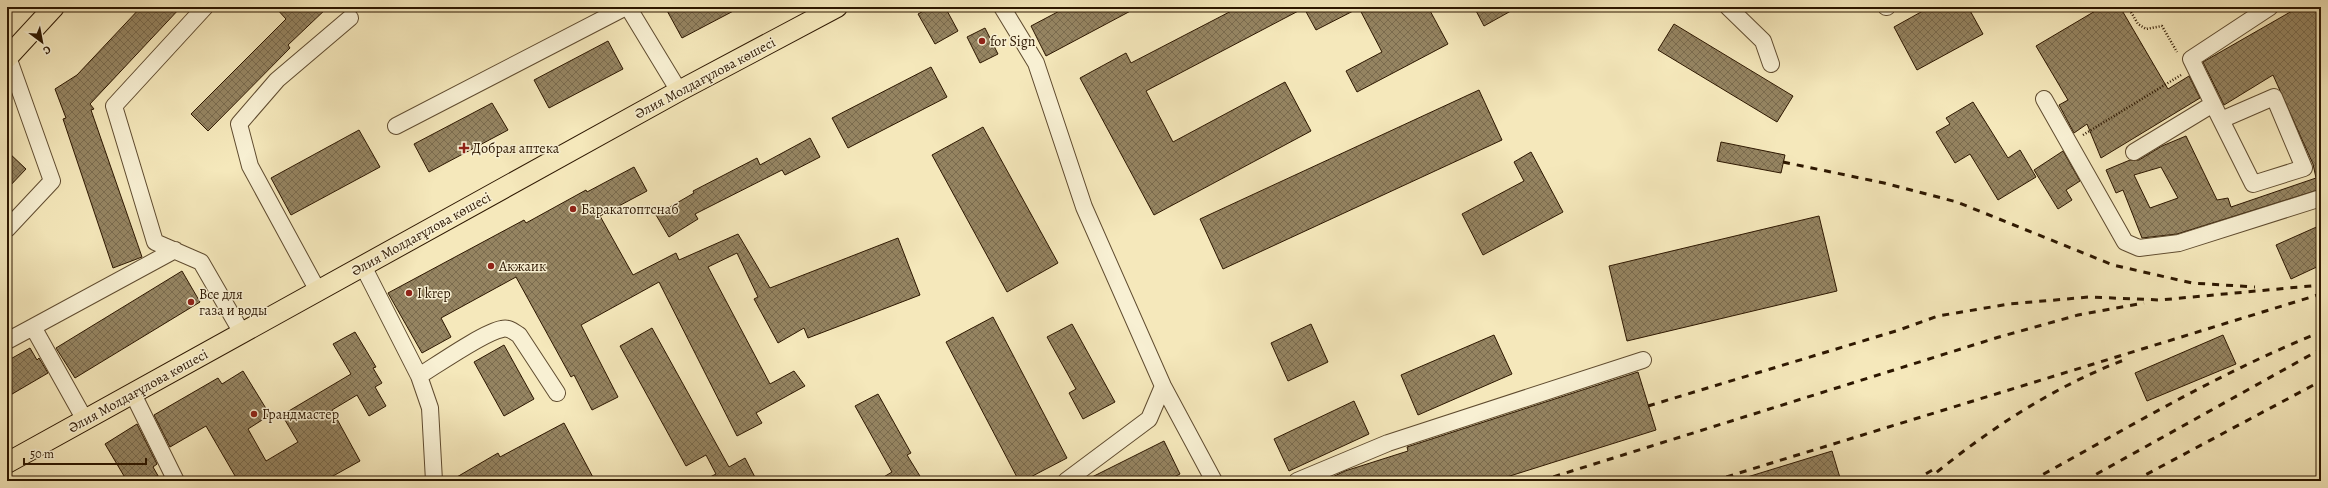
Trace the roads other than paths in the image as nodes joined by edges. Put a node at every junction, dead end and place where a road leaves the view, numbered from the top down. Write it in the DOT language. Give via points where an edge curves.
graph roads {
  1 [pos="54,7"];
  2 [pos="205,7"];
  3 [pos="627,7"];
  4 [pos="1002,7"];
  5 [pos="1728,7"];
  6 [pos="2270,7"];
  7 [pos="835,8"];
  8 [pos="350,18"];
  9 [pos="7,57"];
  10 [pos="1771,64"];
  11 [pos="679,91"];
  12 [pos="2044,100"];
  13 [pos="2213,104"];
  14 [pos="2221,120"];
  15 [pos="396,126"];
  16 [pos="2134,152"];
  17 [pos="2321,198"];
  18 [pos="7,230"];
  19 [pos="175,250"];
  20 [pos="363,266"];
  21 [pos="318,291"];
  22 [pos="33,327"];
  23 [pos="242,333"];
  24 [pos="7,341"];
  25 [pos="1643,360"];
  26 [pos="418,376"];
  27 [pos="1163,386"];
  28 [pos="557,393"];
  29 [pos="133,394"];
  30 [pos="85,420"];
  31 [pos="7,463"];
  32 [pos="176,481"];
  33 [pos="434,481"];
  34 [pos="1066,481"];
  35 [pos="1214,481"];
  36 [pos="1297,481"];
  1 -- 9 [label="main road"];
  2 -- 19 [label="street" via="114,106 155,242"];
  3 -- 11 [label="street"];
  3 -- 15 [label="street"];
  4 -- 27 [label="street" via="1036,63 1084,207"];
  5 -- 10 [label="street" via="1763,41"];
  6 -- 13 [label="street" via="2191,59 2192,69"];
  7 -- 11 [label="main road, Әлия Молдағұлова көшесі"];
  8 -- 21 [label="street" via="277,80 239,124 250,166"];
  9 -- 18 [label="street" via="52,181"];
  11 -- 20 [label="main road, Әлия Молдағұлова көшесі"];
  12 -- 17 [label="street" via="2125,242 2139,248 2179,243"];
  13 -- 14 [label="street"];
  13 -- 16 [label="street"];
  14 -- 14 [label="street" via="2253,184 2304,168 2274,97"];
  19 -- 22 [label="street"];
  19 -- 23 [label="street" via="201,262"];
  20 -- 21 [label="main road, Әлия Молдағұлова көшесі"];
  20 -- 26 [label="street"];
  21 -- 23 [label="main road, Әлия Молдағұлова көшесі"];
  22 -- 24 [label="street"];
  22 -- 30 [label="street"];
  23 -- 29 [label="main road, Әлия Молдағұлова көшесі"];
  25 -- 36 [label="street" via="1388,443"];
  26 -- 28 [label="street" via="503,328 519,335"];
  26 -- 33 [label="street" via="430,408"];
  27 -- 34 [label="street" via="1149,419"];
  27 -- 35 [label="street"];
  29 -- 30 [label="main road, Әлия Молдағұлова көшесі"];
  29 -- 32 [label="street"];
  30 -- 31 [label="main road, Әлия Молдағұлова көшесі"];
}
